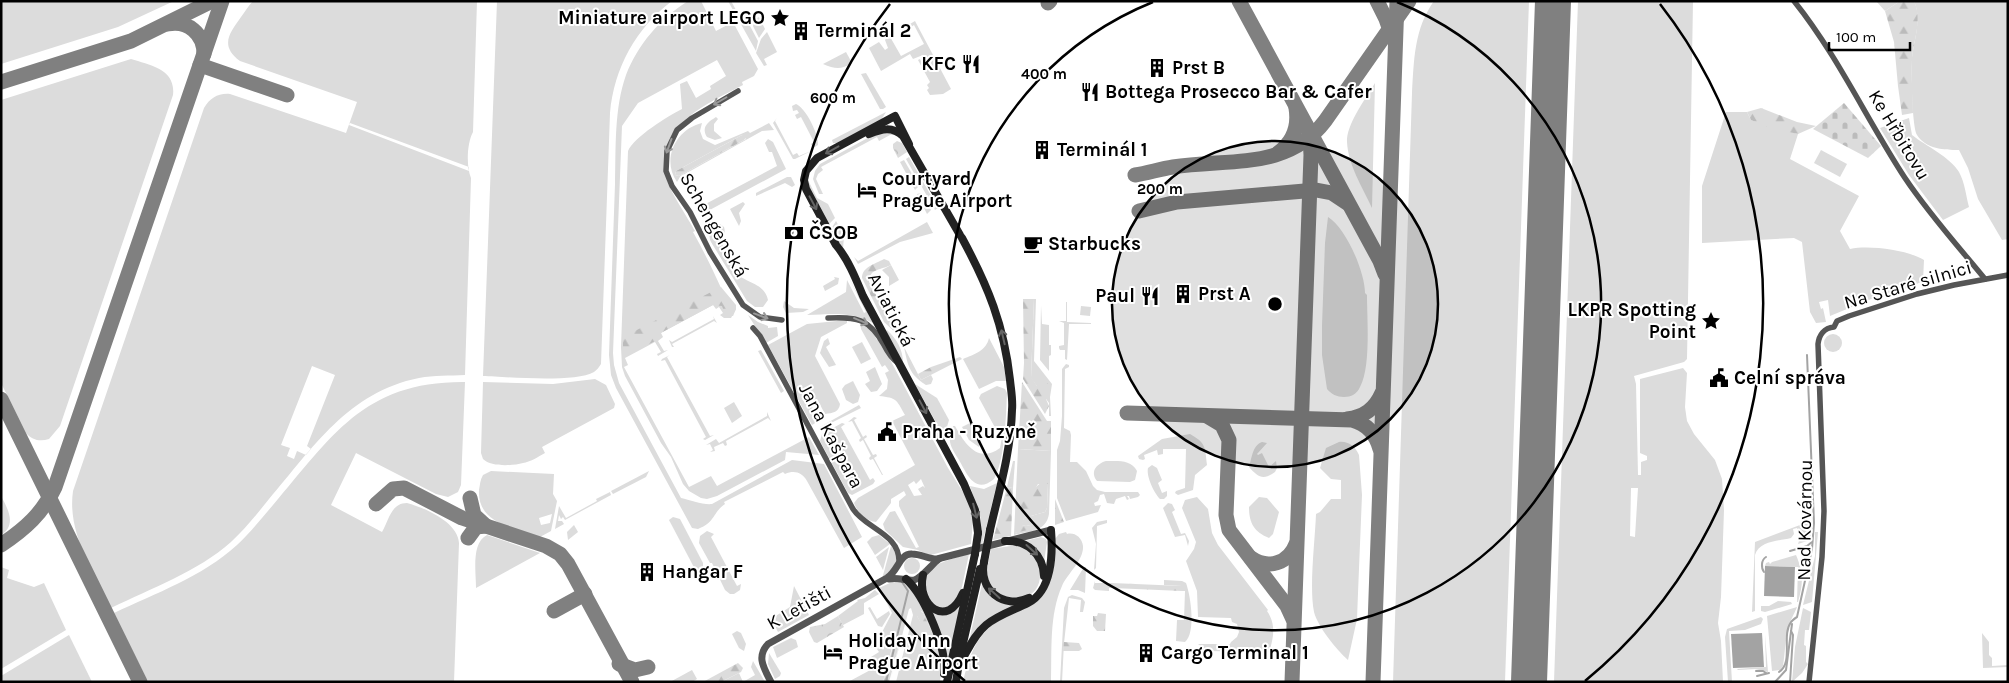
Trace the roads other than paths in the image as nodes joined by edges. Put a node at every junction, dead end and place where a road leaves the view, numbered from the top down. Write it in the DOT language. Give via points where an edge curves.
graph roads {
  1 [pos="1794,1"];
  2 [pos="738,91"];
  3 [pos="851,140"];
  4 [pos="909,144"];
  5 [pos="2008,275"];
  6 [pos="1985,279"];
  7 [pos="828,318"];
  8 [pos="782,320"];
  9 [pos="753,328"];
  10 [pos="1822,332"];
  11 [pos="900,364"];
  12 [pos="1051,530"];
  13 [pos="1005,541"];
  14 [pos="896,547"];
  15 [pos="910,554"];
  16 [pos="919,556"];
  17 [pos="941,558"];
  18 [pos="984,562"];
  19 [pos="899,564"];
  20 [pos="924,573"];
  21 [pos="971,575"];
  22 [pos="1044,576"];
  23 [pos="905,578"];
  24 [pos="884,580"];
  25 [pos="960,664"];
  26 [pos="771,682"];
  27 [pos="943,682"];
  28 [pos="947,682"];
  29 [pos="956,682"];
  30 [pos="1809,682"];
  1 -- 6 [label="street, Ke Hřbitovu" via="1846,77 1905,177"];
  2 -- 8 [label="street, Schengenská, one-way" via="677,130 666,156 666,171 744,307 760,317"];
  3 -- 4 [label="main road, Aviatická" via="890,129 898,132"];
  3 -- 4 [label="main road" via="895,116"];
  3 -- 11 [label="main road, Aviatická, one-way" via="813,161 804,180"];
  18 -- 4 [label="main road, Aviatická, one-way, bridge" via="1008,452 1013,409 1004,338 992,303"];
  5 -- 6 [label="street, Na Staré silnici"];
  6 -- 10 [label="street, Na Staré silnici" via="1917,294 1849,316"];
  7 -- 11 [label="street, one-way" via="849,317 867,323 876,331 892,359"];
  9 -- 14 [label="street, Jana Kašpara" via="854,511"];
  10 -- 30 [label="street, Nad Kovárnou" via="1818,341 1824,518"];
  11 -- 21 [label="main road, Aviatická, one-way, bridge" via="975,510 978,533"];
  12 -- 13 [label="street, K Letišti"];
  12 -- 22 [label="main road"];
  12 -- 25 [label="main road" via="1048,576 1041,593 987,624"];
  13 -- 17 [label="street, K Letišti"];
  13 -- 22 [label="main road, one-way" via="1023,544 1034,551 1042,562"];
  14 -- 15 [label="street, Jana Kašpara"];
  14 -- 19 [label="street"];
  15 -- 16 [label="street, K Letišti"];
  15 -- 19 [label="street, K Letišti"];
  16 -- 17 [label="street, K Letišti"];
  16 -- 20 [label="street" via="924,563"];
  17 -- 20 [label="street, K Letišti"];
  22 -- 18 [label="main road, one-way" via="1032,596 1009,602 996,596 986,585"];
  18 -- 25 [label="main road" via="980,568"];
  19 -- 23 [label="street"];
  19 -- 24 [label="street, K Letišti" via="893,575"];
  20 -- 21 [label="main road" via="922,587 930,606 942,612 958,604"];
  20 -- 23 [label="street, K Letišti" via="915,580"];
  21 -- 28 [label="main road, Aviatická"];
  23 -- 24 [label="street, K Letišti"];
  23 -- 27 [label="main road" via="918,593 941,643 945,660"];
  24 -- 26 [label="street, K Letišti" via="768,644 761,659"];
  25 -- 29 [label="main road"];
}
